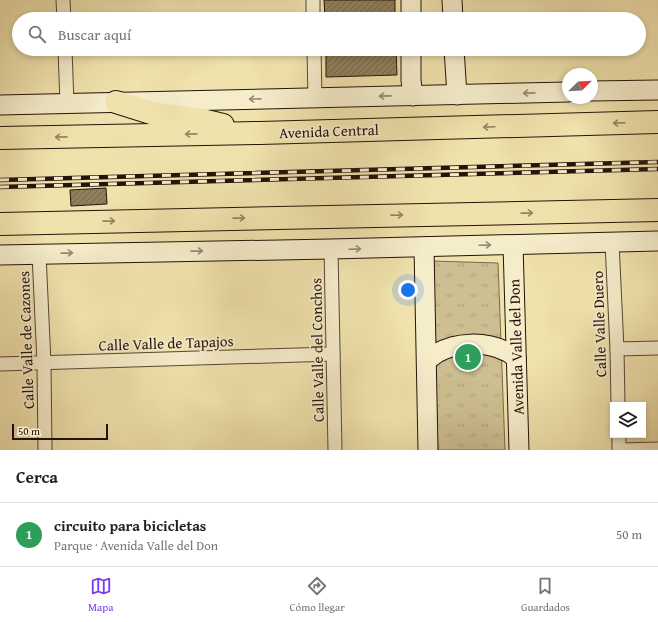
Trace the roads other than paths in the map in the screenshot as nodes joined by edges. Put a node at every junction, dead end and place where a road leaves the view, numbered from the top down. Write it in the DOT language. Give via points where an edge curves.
graph roads {
  1 [pos="63,0"];
  2 [pos="313,0"];
  3 [pos="410,0"];
  4 [pos="452,0"];
  5 [pos="64,12"];
  6 [pos="313,12"];
  7 [pos="411,12"];
  8 [pos="453,12"];
  9 [pos="65,56"];
  10 [pos="314,56"];
  11 [pos="411,56"];
  12 [pos="454,56"];
  13 [pos="658,90"];
  14 [pos="598,91"];
  15 [pos="562,92"];
  16 [pos="457,94"];
  17 [pos="413,96"];
  18 [pos="315,98"];
  19 [pos="116,102"];
  20 [pos="68,104"];
  21 [pos="0,105"];
  22 [pos="658,122"];
  23 [pos="260,133"];
  24 [pos="0,138"];
  25 [pos="658,210"];
  26 [pos="0,224"];
  27 [pos="658,241"];
  28 [pos="612,242"];
  29 [pos="513,244"];
  30 [pos="424,247"];
  31 [pos="331,249"];
  32 [pos="39,254"];
  33 [pos="0,255"];
  34 [pos="616,348"];
  35 [pos="658,348"];
  36 [pos="333,354"];
  37 [pos="516,358"];
  38 [pos="427,360"];
  39 [pos="44,363"];
  40 [pos="0,364"];
  41 [pos="618,402"];
  42 [pos="618,438"];
  43 [pos="658,449"];
  44 [pos="45,450"];
  45 [pos="335,450"];
  46 [pos="428,450"];
  47 [pos="519,450"];
  48 [pos="620,450"];
  1 -- 5 [label="street"];
  2 -- 6 [label="street"];
  3 -- 7 [label="main road"];
  4 -- 8 [label="main road"];
  9 -- 20 [label="street"];
  10 -- 18 [label="street"];
  11 -- 17 [label="main road"];
  12 -- 16 [label="main road"];
  13 -- 14 [label="main road"];
  15 -- 16 [label="main road, one-way"];
  16 -- 17 [label="main road"];
  17 -- 18 [label="main road, one-way"];
  18 -- 19 [label="main road, one-way"];
  19 -- 20 [label="main road"];
  19 -- 23 [label="highway" via="151,113 202,120"];
  20 -- 21 [label="main road"];
  22 -- 23 [label="highway, Avenida Central, one-way"];
  23 -- 24 [label="highway, Avenida Central, one-way"];
  26 -- 25 [label="highway, one-way"];
  27 -- 28 [label="main road"];
  28 -- 29 [label="main road"];
  28 -- 34 [label="street, Calle Valle Duero"];
  30 -- 29 [label="main road, one-way"];
  29 -- 37 [label="main road, Avenida Valle del Don"];
  31 -- 30 [label="main road, one-way"];
  30 -- 38 [label="main road"];
  32 -- 31 [label="main road, one-way"];
  31 -- 36 [label="street, Calle Valle del Conchos"];
  32 -- 33 [label="main road"];
  32 -- 39 [label="street, Calle Valle de Cazones"];
  34 -- 35 [label="street"];
  34 -- 41 [label="street, Calle Valle Duero"];
  36 -- 39 [label="street, Calle Valle de Tapajos"];
  36 -- 45 [label="street, Calle Valle del Conchos"];
  37 -- 38 [label="main road" via="506,351 473,344 452,347"];
  37 -- 47 [label="main road, Avenida Valle del Don"];
  38 -- 46 [label="main road"];
  39 -- 40 [label="street, Calle Valle de Tapajos"];
  39 -- 44 [label="street, Calle Valle de Cazones"];
  42 -- 48 [label="street"];
  43 -- 48 [label="street"];
}
